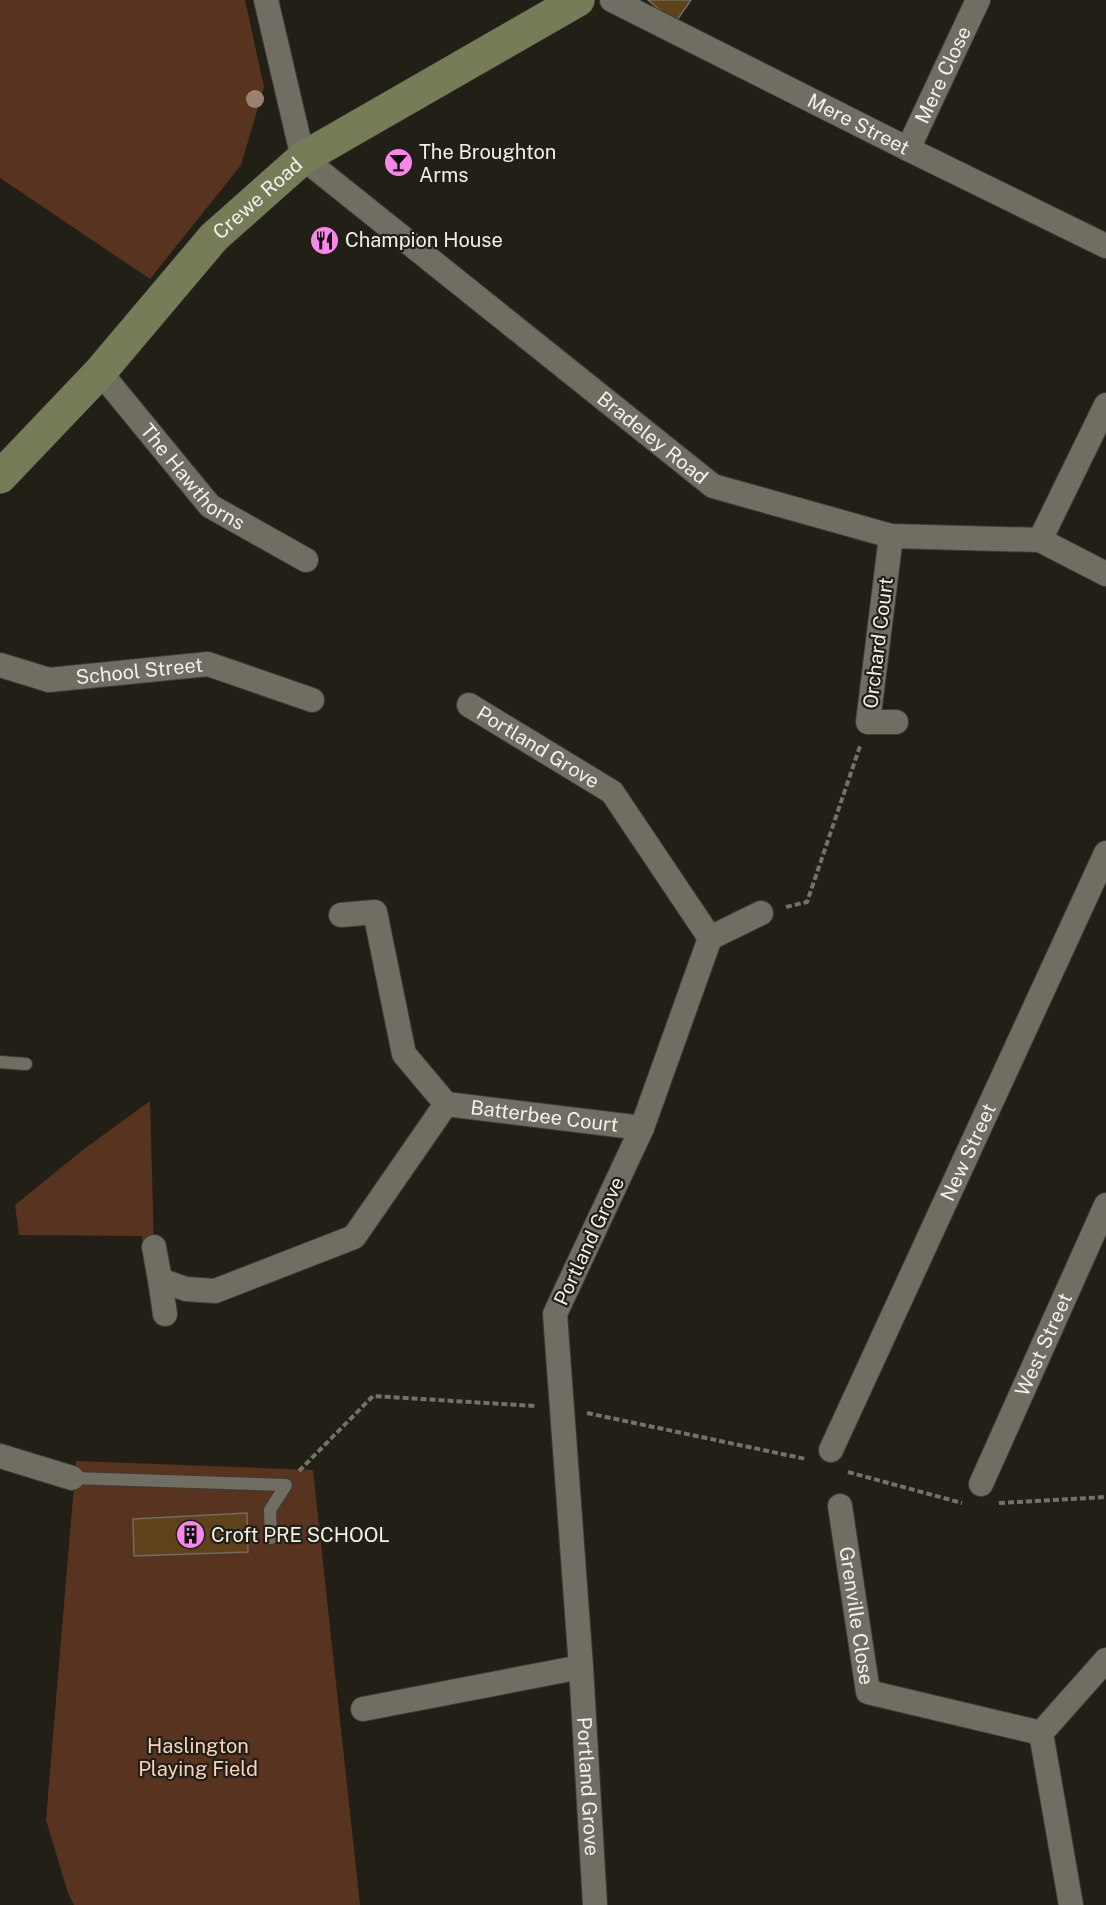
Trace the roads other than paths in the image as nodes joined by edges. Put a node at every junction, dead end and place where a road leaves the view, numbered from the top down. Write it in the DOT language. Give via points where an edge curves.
graph roads {
  1 [pos="266,0"];
  2 [pos="578,0"];
  3 [pos="612,0"];
  4 [pos="978,0"];
  5 [pos="908,149"];
  6 [pos="303,158"];
  7 [pos="1106,246"];
  8 [pos="100,372"];
  9 [pos="1106,405"];
  10 [pos="0,477"];
  11 [pos="891,536"];
  12 [pos="1040,540"];
  13 [pos="306,560"];
  14 [pos="1106,574"];
  15 [pos="0,665"];
  16 [pos="312,700"];
  17 [pos="469,705"];
  18 [pos="896,722"];
  19 [pos="1106,853"];
  20 [pos="761,913"];
  21 [pos="341,915"];
  22 [pos="710,938"];
  23 [pos="0,1062"];
  24 [pos="26,1064"];
  25 [pos="446,1104"];
  26 [pos="642,1128"];
  27 [pos="1106,1205"];
  28 [pos="154,1247"];
  29 [pos="160,1280"];
  30 [pos="165,1314"];
  31 [pos="831,1450"];
  32 [pos="0,1456"];
  33 [pos="72,1478"];
  34 [pos="981,1484"];
  35 [pos="840,1506"];
  36 [pos="272,1538"];
  37 [pos="1106,1660"];
  38 [pos="581,1667"];
  39 [pos="363,1709"];
  40 [pos="1041,1733"];
  41 [pos="595,1905"];
  42 [pos="1071,1905"];
  1 -- 6 [label="street"];
  2 -- 6 [label="street, Crewe Road"];
  3 -- 5 [label="street, Mere Street"];
  4 -- 5 [label="street, Mere Close"];
  5 -- 7 [label="street, Mere Street"];
  6 -- 8 [label="street, Crewe Road" via="214,237"];
  6 -- 11 [label="street, Bradeley Road" via="713,486"];
  8 -- 10 [label="street, Crewe Road"];
  8 -- 13 [label="street, The Hawthorns" via="210,506"];
  9 -- 12 [label="street"];
  11 -- 12 [label="street, Bradeley Road"];
  11 -- 18 [label="street, Orchard Court" via="868,722"];
  12 -- 14 [label="street, Bradeley Road"];
  15 -- 16 [label="street, School Street" via="49,680 208,664"];
  17 -- 22 [label="street, Portland Grove" via="612,792"];
  19 -- 31 [label="street, New Street"];
  20 -- 22 [label="street"];
  21 -- 25 [label="street, Batterbee Court" via="375,912 404,1054"];
  22 -- 26 [label="street, Portland Grove"];
  23 -- 24 [label="lane"];
  25 -- 26 [label="street, Batterbee Court"];
  25 -- 29 [label="street, Batterbee Court" via="354,1237 215,1291 186,1289"];
  26 -- 38 [label="street, Portland Grove" via="555,1314"];
  27 -- 34 [label="street, West Street"];
  28 -- 29 [label="street"];
  29 -- 30 [label="street"];
  32 -- 33 [label="street"];
  33 -- 36 [label="lane" via="286,1485 270,1510"];
  35 -- 40 [label="street, Grenville Close" via="868,1692"];
  37 -- 40 [label="street"];
  38 -- 39 [label="street"];
  38 -- 41 [label="street, Portland Grove"];
  40 -- 42 [label="street"];
}
